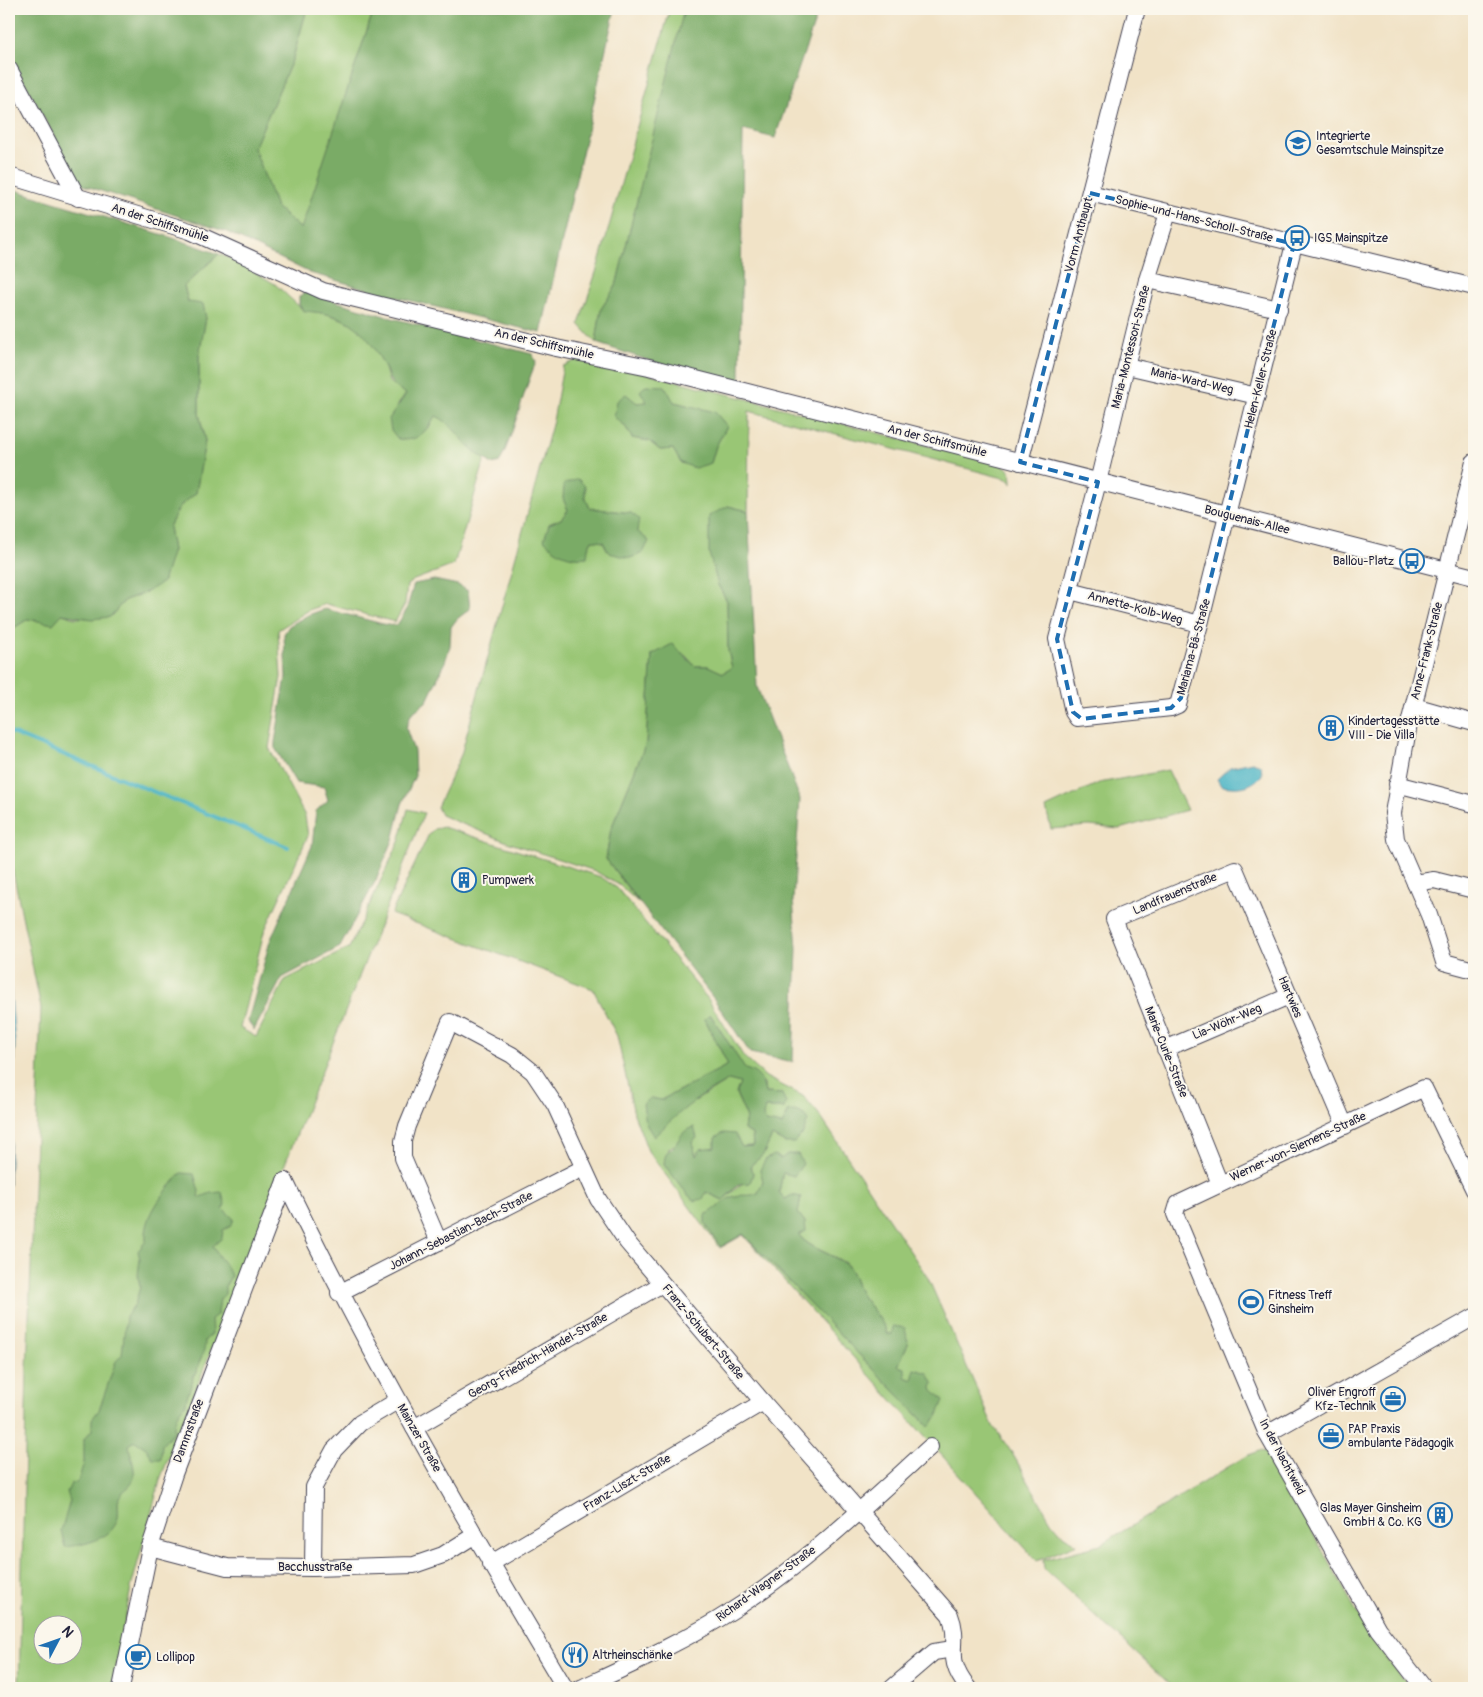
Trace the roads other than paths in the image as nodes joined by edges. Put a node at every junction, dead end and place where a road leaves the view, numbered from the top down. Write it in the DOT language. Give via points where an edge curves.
graph roads {
  1 [pos="1137,9"];
  2 [pos="11,78"];
  3 [pos="9,176"];
  4 [pos="1090,193"];
  5 [pos="78,198"];
  6 [pos="1168,213"];
  7 [pos="1294,244"];
  8 [pos="1147,280"];
  9 [pos="1474,287"];
  10 [pos="1279,309"];
  11 [pos="1126,366"];
  12 [pos="1257,396"];
  13 [pos="1020,462"];
  14 [pos="1474,462"];
  15 [pos="1098,482"];
  16 [pos="1228,515"];
  17 [pos="1447,570"];
  18 [pos="1474,577"];
  19 [pos="1070,591"];
  20 [pos="1200,624"];
  21 [pos="1414,706"];
  22 [pos="1474,722"];
  23 [pos="1397,784"];
  24 [pos="1474,804"];
  25 [pos="1235,869"];
  26 [pos="1415,884"];
  27 [pos="1474,890"];
  28 [pos="1114,918"];
  29 [pos="1474,970"];
  30 [pos="1289,996"];
  31 [pos="1165,1049"];
  32 [pos="1345,1126"];
  33 [pos="583,1168"];
  34 [pos="285,1181"];
  35 [pos="1220,1184"];
  36 [pos="1474,1190"];
  37 [pos="1175,1208"];
  38 [pos="440,1242"];
  39 [pos="662,1284"];
  40 [pos="339,1293"];
  41 [pos="1474,1317"];
  42 [pos="397,1401"];
  43 [pos="763,1402"];
  44 [pos="414,1428"];
  45 [pos="1267,1434"];
  46 [pos="930,1447"];
  47 [pos="858,1511"];
  48 [pos="475,1536"];
  49 [pos="150,1547"];
  50 [pos="490,1564"];
  51 [pos="313,1568"];
  52 [pos="953,1649"];
  53 [pos="120,1688"];
  54 [pos="565,1688"];
  55 [pos="581,1688"];
  56 [pos="892,1688"];
  57 [pos="968,1688"];
  58 [pos="1424,1688"];
  1 -- 4 [label="street, Vorm Anthaupt"];
  2 -- 5 [label="street"];
  3 -- 5 [label="street, An der Schiffsmühle"];
  4 -- 6 [label="street, Sophie-und-Hans-Scholl-Straße"];
  4 -- 13 [label="street, Vorm Anthaupt"];
  5 -- 13 [label="street, An der Schiffsmühle" via="190,231 323,290 556,348 649,367"];
  6 -- 7 [label="street, Sophie-und-Hans-Scholl-Straße"];
  6 -- 8 [label="street, Maria-Montessori-Straße"];
  7 -- 9 [label="street, Sophie-und-Hans-Scholl-Straße"];
  7 -- 10 [label="street, Helen-Keller-Straße"];
  8 -- 10 [label="street"];
  8 -- 11 [label="street, Maria-Montessori-Straße"];
  10 -- 12 [label="street, Helen-Keller-Straße"];
  11 -- 12 [label="street, Maria-Ward-Weg"];
  11 -- 15 [label="street, Maria-Montessori-Straße"];
  12 -- 16 [label="street, Helen-Keller-Straße"];
  13 -- 15 [label="street, Bouguenais-Allee"];
  14 -- 17 [label="street, Anne-Frank-Straße"];
  15 -- 16 [label="street, Bouguenais-Allee"];
  15 -- 19 [label="street, Mariama-Bâ-Straße"];
  16 -- 17 [label="street, Bouguenais-Allee"];
  16 -- 20 [label="street, Mariama-Bâ-Straße"];
  17 -- 18 [label="street, Bouguenais-Allee"];
  17 -- 21 [label="street, Anne-Frank-Straße"];
  19 -- 20 [label="street, Annette-Kolb-Weg"];
  19 -- 20 [label="street, Mariama-Bâ-Straße" via="1057,639 1077,718 1178,705"];
  21 -- 22 [label="street"];
  21 -- 23 [label="street, Anne-Frank-Straße"];
  23 -- 24 [label="street"];
  23 -- 26 [label="street, Anne-Frank-Straße" via="1393,813 1396,839"];
  25 -- 28 [label="street, Landfrauenstraße"];
  25 -- 30 [label="street, Hartwies"];
  26 -- 27 [label="street" via="1434,880"];
  26 -- 29 [label="street, Anne-Frank-Straße" via="1444,962"];
  28 -- 31 [label="street, Marie-Curie-Straße"];
  30 -- 31 [label="street, Lia-Wöhr-Weg"];
  30 -- 32 [label="street, Hartwies"];
  31 -- 35 [label="street, Marie-Curie-Straße"];
  32 -- 35 [label="street, Werner-von-Siemens-Straße"];
  32 -- 36 [label="street, Werner-von-Siemens-Straße" via="1424,1088"];
  33 -- 38 [label="street, Johann-Sebastian-Bach-Straße"];
  33 -- 38 [label="street, Franz-Schubert-Straße" via="555,1104 533,1072 512,1055 450,1022 403,1141 403,1158"];
  33 -- 39 [label="street, Franz-Schubert-Straße" via="598,1199 627,1242"];
  34 -- 40 [label="street, Mainzer Straße"];
  34 -- 49 [label="street, Dammstraße" via="190,1426"];
  35 -- 37 [label="street, Werner-von-Siemens-Straße"];
  37 -- 45 [label="street, In der Nachtweid"];
  38 -- 40 [label="street, Johann-Sebastian-Bach-Straße"];
  39 -- 43 [label="street, Franz-Schubert-Straße"];
  39 -- 44 [label="street, Georg-Friedrich-Händel-Straße"];
  40 -- 42 [label="street, Mainzer Straße"];
  41 -- 45 [label="street"];
  42 -- 44 [label="street, Mainzer Straße"];
  42 -- 51 [label="street" via="360,1423 334,1450 314,1487"];
  43 -- 47 [label="street, Franz-Schubert-Straße"];
  43 -- 50 [label="street, Franz-Liszt-Straße"];
  44 -- 48 [label="street, Mainzer Straße"];
  45 -- 58 [label="street, In der Nachtweid" via="1378,1629"];
  46 -- 47 [label="street, Richard-Wagner-Straße"];
  47 -- 52 [label="street, Franz-Schubert-Straße" via="950,1615 954,1628"];
  47 -- 55 [label="street, Richard-Wagner-Straße" via="817,1549 735,1610 695,1634"];
  48 -- 50 [label="street, Mainzer Straße"];
  48 -- 51 [label="street, Bacchusstraße" via="443,1555 414,1565"];
  49 -- 51 [label="street, Bacchusstraße" via="227,1567"];
  49 -- 53 [label="street, Dammstraße"];
  50 -- 54 [label="street, Mainzer Straße"];
  52 -- 56 [label="street" via="934,1652"];
  52 -- 57 [label="street, Franz-Schubert-Straße" via="957,1674"];
}
